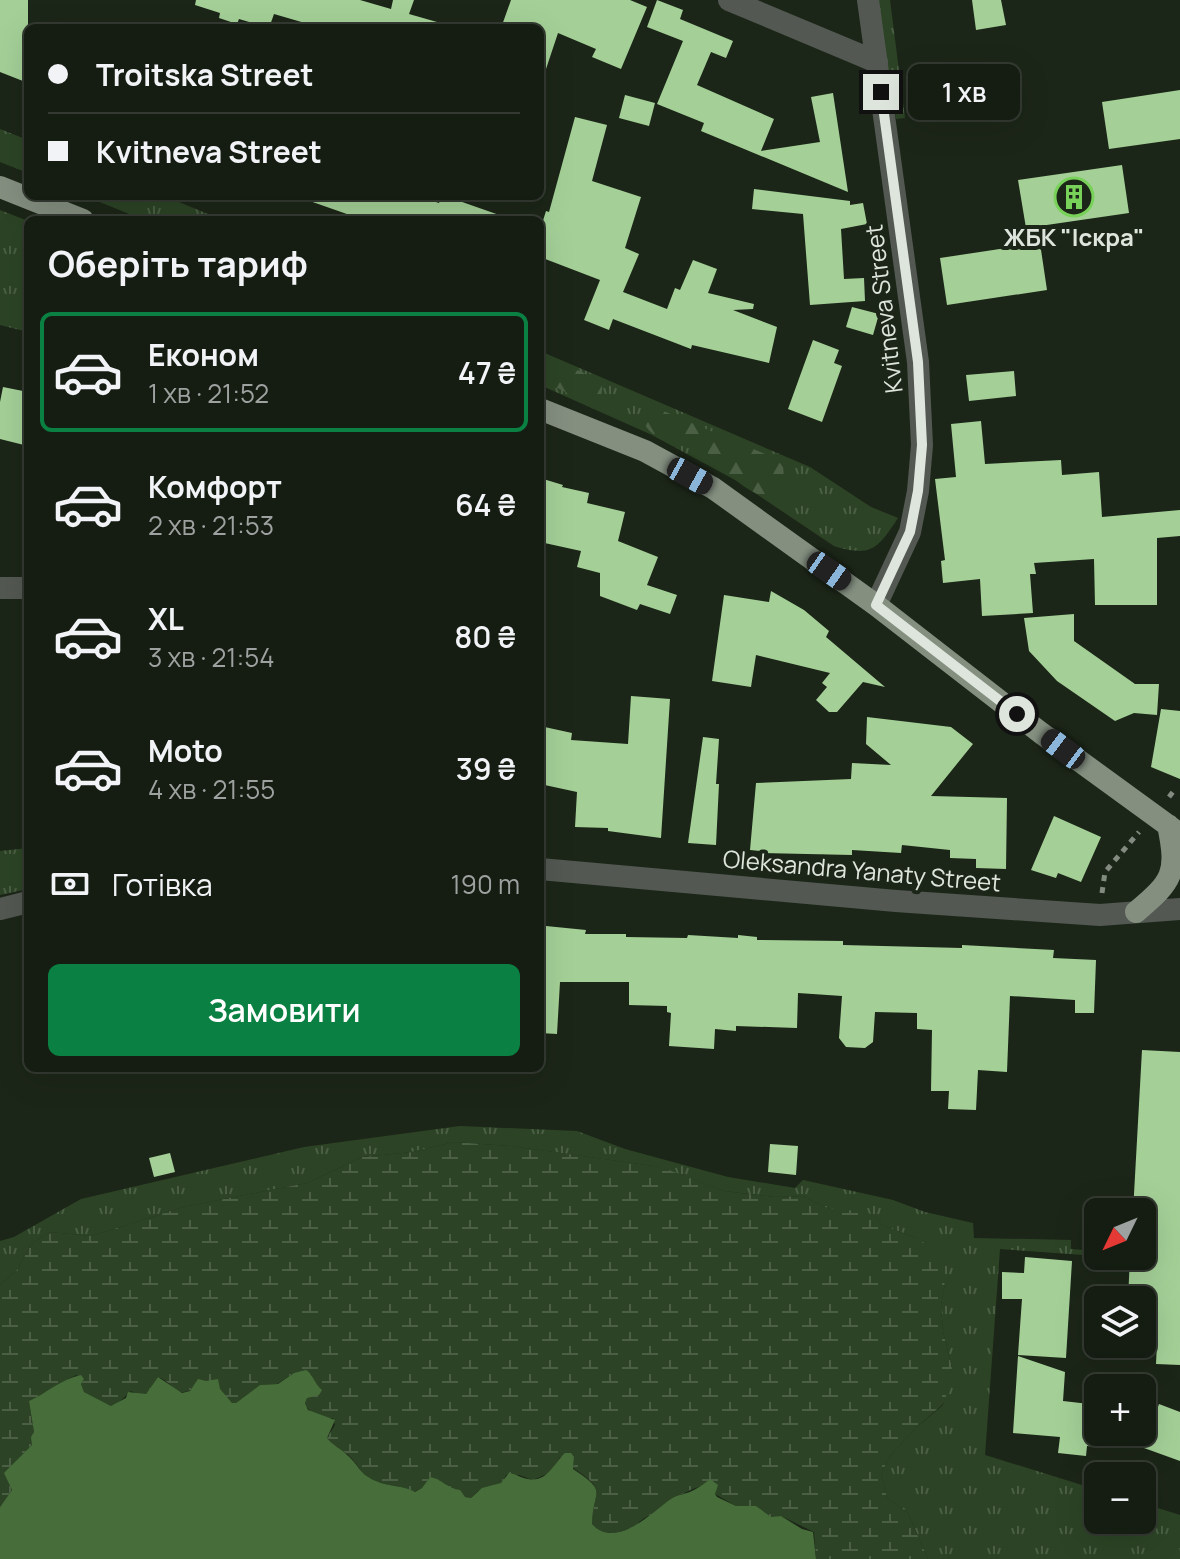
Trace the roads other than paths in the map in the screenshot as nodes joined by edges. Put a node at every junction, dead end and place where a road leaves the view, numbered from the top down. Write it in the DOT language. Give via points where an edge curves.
graph roads {
  1 [pos="729,0"];
  2 [pos="868,0"];
  3 [pos="877,62"];
  4 [pos="0,187"];
  5 [pos="24,197"];
  6 [pos="33,200"];
  7 [pos="73,216"];
  8 [pos="544,411"];
  9 [pos="0,588"];
  10 [pos="24,588"];
  11 [pos="876,605"];
  12 [pos="1167,825"];
  13 [pos="544,869"];
  14 [pos="24,903"];
  15 [pos="0,909"];
  16 [pos="1180,909"];
  17 [pos="1136,912"];
  1 -- 3 [label="street"];
  2 -- 3 [label="street, Kvitneva Street"];
  3 -- 11 [label="street, Kvitneva Street" via="918,362 922,445 910,532"];
  4 -- 5 [label="main road"];
  6 -- 7 [label="main road"];
  8 -- 11 [label="main road" via="645,451 713,488"];
  9 -- 10 [label="street"];
  11 -- 12 [label="main road"];
  12 -- 17 [label="main road" via="1174,856 1168,883"];
  13 -- 17 [label="street, Oleksandra Yanaty Street" via="896,901 1100,915"];
  14 -- 15 [label="street"];
  16 -- 17 [label="street, Oleksandra Yanaty Street"];
}
